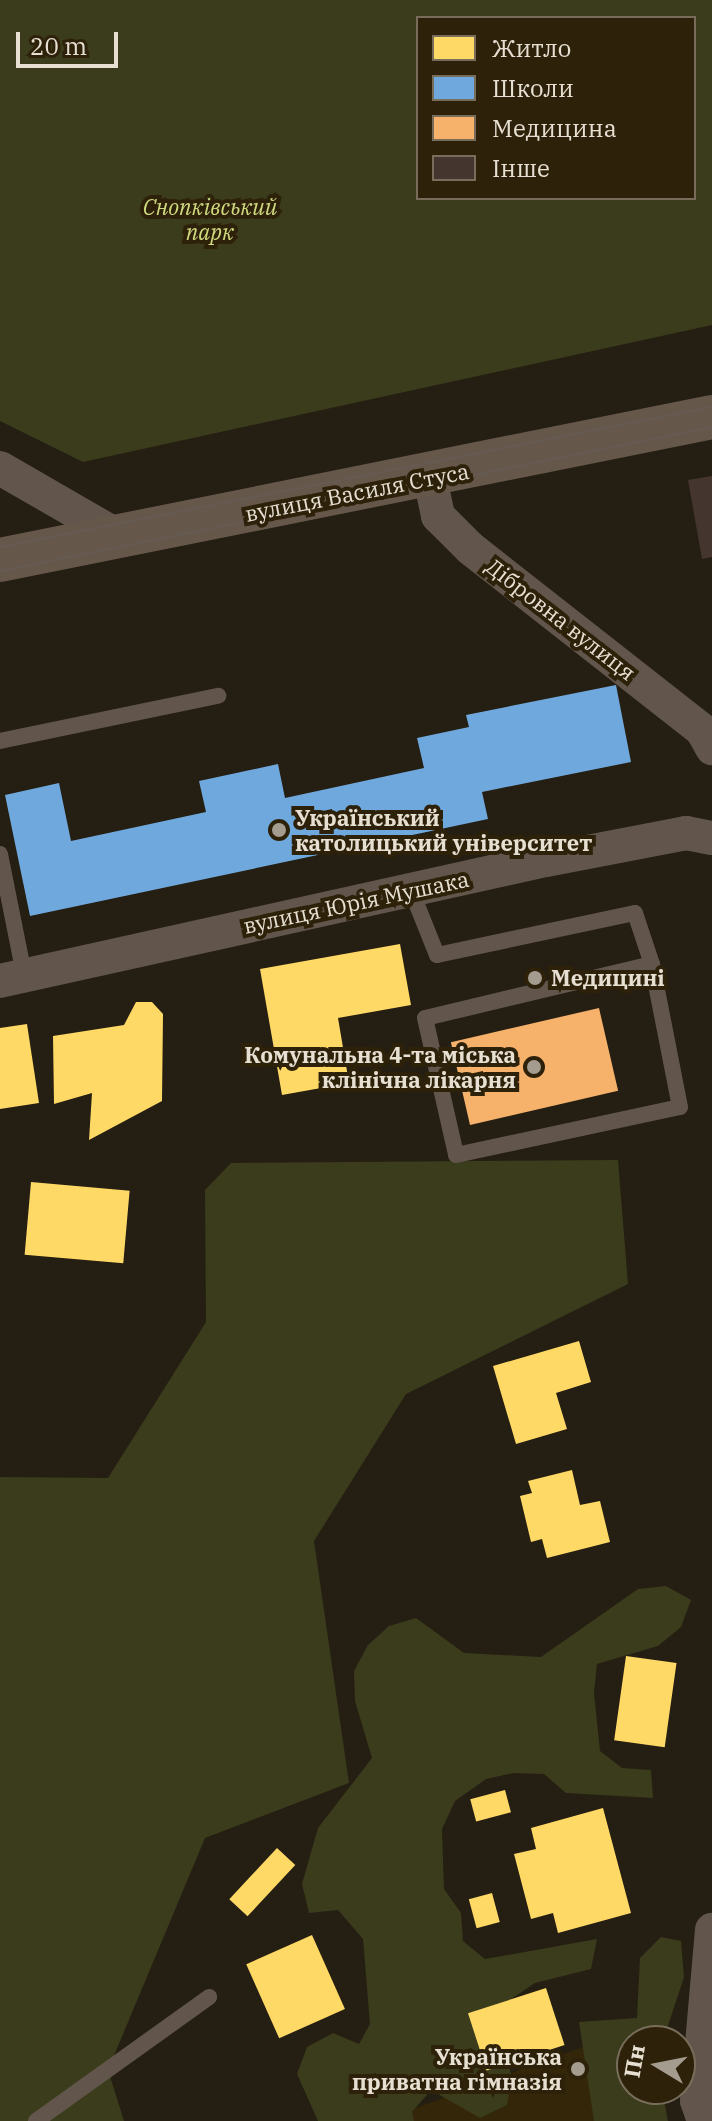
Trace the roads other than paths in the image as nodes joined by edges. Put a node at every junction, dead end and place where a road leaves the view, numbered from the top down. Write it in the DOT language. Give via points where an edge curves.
graph roads {
  1 [pos="712,417"];
  2 [pos="0,468"];
  3 [pos="430,478"];
  4 [pos="123,539"];
  5 [pos="0,560"];
  6 [pos="218,696"];
  7 [pos="0,741"];
  8 [pos="712,748"];
  9 [pos="703,831"];
  10 [pos="0,854"];
  11 [pos="411,890"];
  12 [pos="652,964"];
  13 [pos="12,978"];
  14 [pos="712,1930"];
  15 [pos="209,1997"];
  16 [pos="36,2121"];
  17 [pos="704,2121"];
  1 -- 3 [label="main road, вулиця Василя Стуса"];
  2 -- 4 [label="street"];
  3 -- 4 [label="main road, вулиця Василя Стуса"];
  3 -- 8 [label="street, Дібровна вулиця" via="438,516 470,548 702,730"];
  4 -- 5 [label="main road, вулиця Василя Стуса"];
  6 -- 7 [label="lane"];
  9 -- 11 [label="street, вулиця Юрія Мушака"];
  10 -- 13 [label="lane"];
  11 -- 12 [label="lane" via="437,955 635,913"];
  11 -- 13 [label="street, вулиця Юрія Мушака"];
  12 -- 12 [label="lane" via="425,1018 456,1155 680,1107"];
  14 -- 17 [label="street" via="697,2101"];
  15 -- 16 [label="lane"];
}
